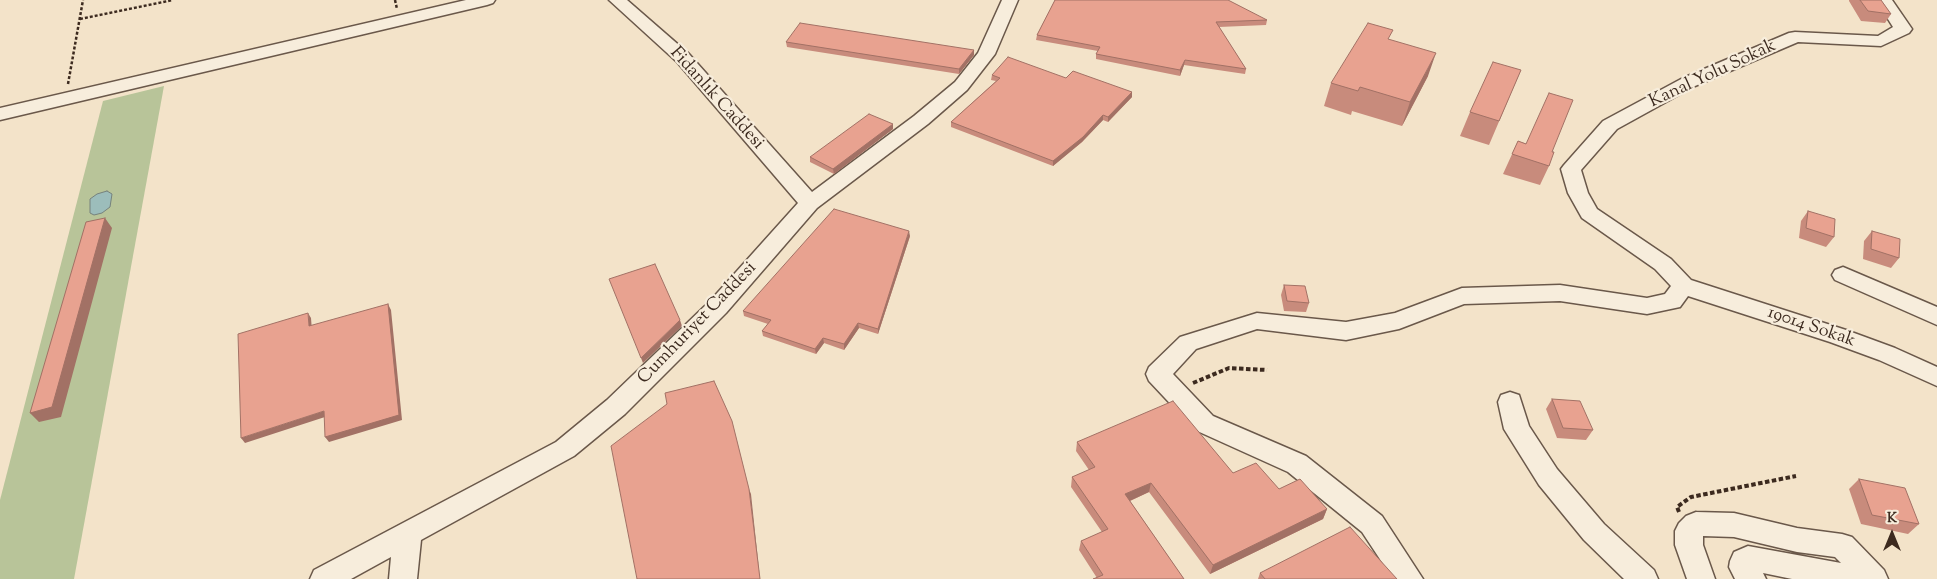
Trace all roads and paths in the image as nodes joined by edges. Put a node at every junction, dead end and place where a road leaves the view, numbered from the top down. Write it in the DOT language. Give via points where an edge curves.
graph roads {
  1 [pos="84,0"];
  2 [pos="173,0"];
  3 [pos="487,0"];
  4 [pos="617,0"];
  5 [pos="1010,0"];
  6 [pos="1884,0"];
  7 [pos="80,19"];
  8 [pos="65,99"];
  9 [pos="0,114"];
  10 [pos="810,203"];
  11 [pos="1842,275"];
  12 [pos="1885,276"];
  13 [pos="1683,286"];
  14 [pos="1937,307"];
  15 [pos="1937,317"];
  16 [pos="1267,370"];
  17 [pos="1937,377"];
  18 [pos="1174,391"];
  19 [pos="1510,402"];
  20 [pos="1796,476"];
  21 [pos="1689,532"];
  22 [pos="408,535"];
  23 [pos="324,579"];
  24 [pos="403,579"];
  25 [pos="1409,579"];
  26 [pos="1644,579"];
  27 [pos="1701,579"];
  28 [pos="1752,579"];
  29 [pos="1864,579"];
  30 [pos="1874,579"];
  1 -- 7 [label="path"];
  2 -- 7 [label="path"];
  3 -- 8 [label="street"];
  4 -- 10 [label="street, Fidanlık Caddesi" via="683,58"];
  5 -- 10 [label="street, Cumhuriyet Caddesi" via="986,54 961,86"];
  6 -- 13 [label="street, Kanal Yolu Sokak" via="1904,29 1881,41 1794,36 1689,82 1610,125 1572,170 1578,193 1589,213 1663,264"];
  7 -- 8 [label="path"];
  8 -- 9 [label="street"];
  10 -- 22 [label="street, Cumhuriyet Caddesi" via="718,307 616,407 565,449"];
  11 -- 15 [label="street"];
  12 -- 14 [label="street"];
  13 -- 17 [label="street, 19014 Sokak" via="1838,336"];
  13 -- 18 [label="street" via="1672,301 1647,306 1560,293 1462,296 1399,321 1346,331 1257,321 1188,343 1158,374"];
  16 -- 18 [label="path" via="1229,368"];
  18 -- 25 [label="street" via="1204,424 1297,464 1365,518"];
  19 -- 26 [label="street" via="1518,429 1548,477 1594,532"];
  20 -- 21 [label="path" via="1691,497 1677,507"];
  21 -- 27 [label="street" via="1689,545"];
  21 -- 30 [label="street" via="1696,524 1734,525 1797,540 1842,546"];
  22 -- 23 [label="street, Cumhuriyet Caddesi"];
  22 -- 24 [label="street"];
  28 -- 29 [label="street" via="1743,567 1748,558"];
}
